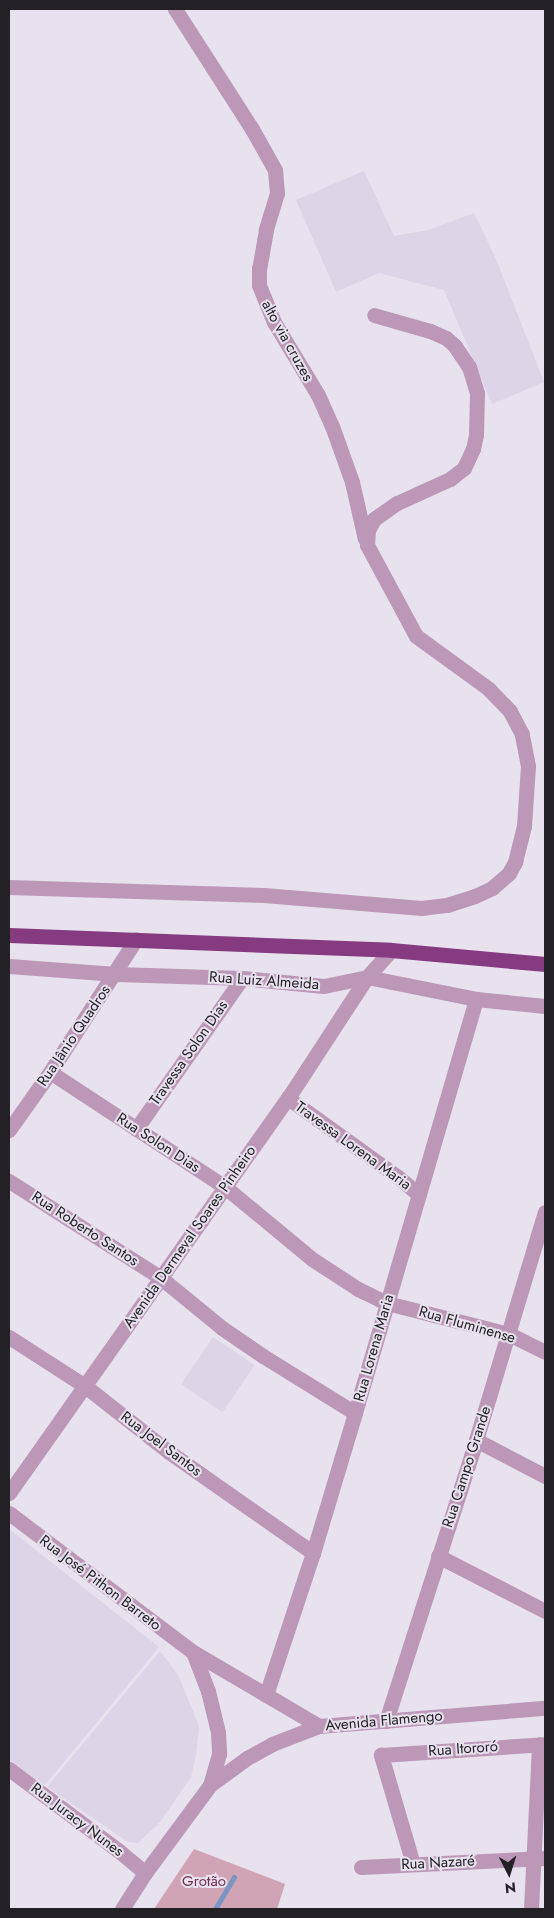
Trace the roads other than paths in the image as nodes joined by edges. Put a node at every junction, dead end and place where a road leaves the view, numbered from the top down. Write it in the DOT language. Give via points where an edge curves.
graph roads {
  1 [pos="175,9"];
  2 [pos="374,316"];
  3 [pos="367,545"];
  4 [pos="9,887"];
  5 [pos="9,935"];
  6 [pos="136,939"];
  7 [pos="391,950"];
  8 [pos="545,964"];
  9 [pos="9,966"];
  10 [pos="116,974"];
  11 [pos="367,977"];
  12 [pos="242,978"];
  13 [pos="476,998"];
  14 [pos="545,1006"];
  15 [pos="50,1072"];
  16 [pos="288,1098"];
  17 [pos="136,1129"];
  18 [pos="9,1130"];
  19 [pos="9,1180"];
  20 [pos="225,1187"];
  21 [pos="418,1194"];
  22 [pos="544,1220"];
  23 [pos="161,1278"];
  24 [pos="387,1303"];
  25 [pos="509,1334"];
  26 [pos="9,1337"];
  27 [pos="545,1352"];
  28 [pos="85,1386"];
  29 [pos="355,1413"];
  30 [pos="476,1440"];
  31 [pos="545,1476"];
  32 [pos="9,1493"];
  33 [pos="9,1513"];
  34 [pos="313,1553"];
  35 [pos="438,1556"];
  36 [pos="545,1611"];
  37 [pos="193,1652"];
  38 [pos="266,1696"];
  39 [pos="545,1708"];
  40 [pos="386,1721"];
  41 [pos="319,1726"];
  42 [pos="542,1744"];
  43 [pos="9,1769"];
  44 [pos="210,1784"];
  45 [pos="540,1858"];
  46 [pos="413,1864"];
  47 [pos="361,1867"];
  48 [pos="144,1873"];
  49 [pos="122,1909"];
  50 [pos="531,1909"];
  1 -- 3 [label="street, alto via cruzes" via="275,170 277,193 264,240 259,285 274,322 318,395 332,426 352,482"];
  2 -- 3 [label="street" via="430,331 456,346 473,378 478,420 473,449 464,468 450,479 384,512 370,525"];
  3 -- 4 [label="street, alto via cruzes" via="416,636 490,689 510,711 522,734 528,766 524,826 515,862 501,882 458,902 421,908 264,895"];
  5 -- 6 [label="highway"];
  6 -- 7 [label="highway"];
  6 -- 10 [label="street, Rua Jânio Quadros"];
  7 -- 8 [label="highway"];
  7 -- 11 [label="street, Avenida Dermeval Soares Pinheiro"];
  9 -- 10 [label="street, Rua Luiz Almeida"];
  10 -- 12 [label="street, Rua Luiz Almeida"];
  10 -- 15 [label="street, Rua Jânio Quadros"];
  11 -- 12 [label="street, Rua Luiz Almeida" via="324,986"];
  11 -- 13 [label="street, Rua Luiz Almeida"];
  11 -- 16 [label="street, Avenida Dermeval Soares Pinheiro"];
  12 -- 17 [label="street, Travessa Solon Dias"];
  13 -- 14 [label="street, Rua Luiz Almeida"];
  13 -- 21 [label="street, Rua Lorena Maria"];
  15 -- 17 [label="street, Rua Solon Dias"];
  15 -- 18 [label="street, Rua Jânio Quadros"];
  16 -- 20 [label="street, Avenida Dermeval Soares Pinheiro"];
  16 -- 21 [label="street, Travessa Lorena Maria"];
  17 -- 20 [label="street, Rua Solon Dias"];
  19 -- 23 [label="street, Rua Roberto Santos"];
  20 -- 23 [label="street, Avenida Dermeval Soares Pinheiro"];
  20 -- 24 [label="street, Rua Solon Dias" via="336,1276"];
  21 -- 24 [label="street, Rua Lorena Maria"];
  22 -- 25 [label="street, Rua Campo Grande"];
  23 -- 28 [label="street, Avenida Dermeval Soares Pinheiro"];
  23 -- 29 [label="street, Rua Roberto Santos" via="222,1328 295,1378"];
  24 -- 25 [label="street, Rua Fluminense"];
  24 -- 29 [label="street, Rua Lorena Maria"];
  25 -- 27 [label="street, Rua Fluminense"];
  25 -- 30 [label="street, Rua Campo Grande"];
  26 -- 28 [label="street, Rua Joel Santos"];
  28 -- 32 [label="street, Avenida Dermeval Soares Pinheiro"];
  28 -- 34 [label="street, Rua Joel Santos" via="170,1452"];
  29 -- 34 [label="street, Rua Lorena Maria"];
  30 -- 31 [label="street"];
  30 -- 35 [label="street, Rua Campo Grande"];
  33 -- 37 [label="street, Rua José Pithon Barreto"];
  34 -- 38 [label="street, Rua Lorena Maria"];
  35 -- 36 [label="street"];
  35 -- 40 [label="street, Rua Campo Grande"];
  37 -- 38 [label="street, Rua José Pithon Barreto"];
  37 -- 44 [label="street" via="218,1732 219,1754"];
  38 -- 41 [label="street, Rua José Pithon Barreto"];
  39 -- 40 [label="street, Avenida Flamengo"];
  40 -- 41 [label="street, Avenida Flamengo"];
  41 -- 44 [label="street, Avenida Flamengo" via="258,1752"];
  42 -- 45 [label="street"];
  42 -- 46 [label="street, Rua Itororó" via="381,1755"];
  43 -- 48 [label="street, Rua Juracy Nunes"];
  44 -- 48 [label="street, Avenida Flamengo"];
  45 -- 46 [label="street, Rua Nazaré"];
  45 -- 50 [label="street"];
  46 -- 47 [label="street, Rua Nazaré"];
  48 -- 49 [label="street, Avenida Flamengo"];
}
